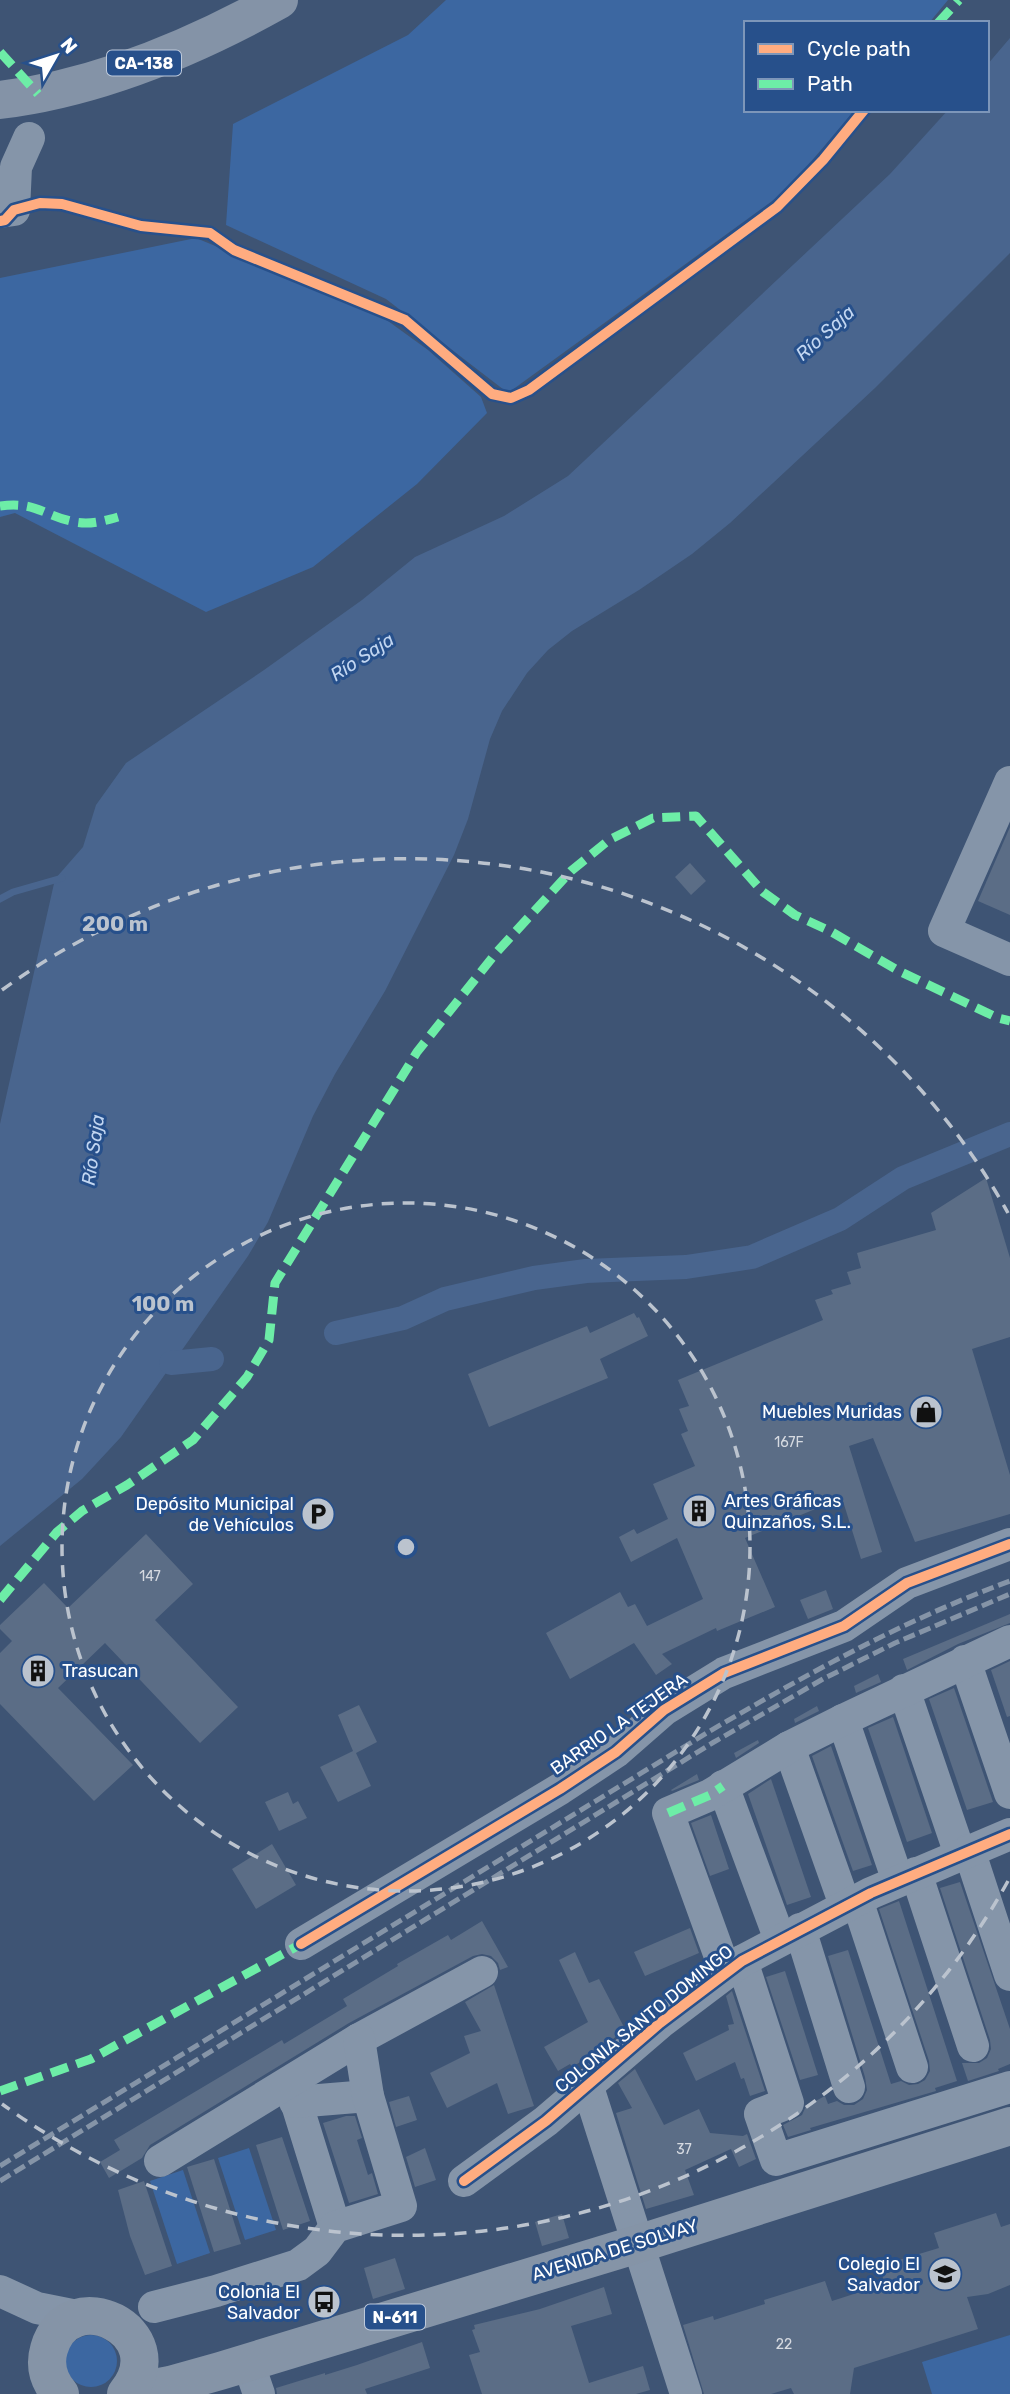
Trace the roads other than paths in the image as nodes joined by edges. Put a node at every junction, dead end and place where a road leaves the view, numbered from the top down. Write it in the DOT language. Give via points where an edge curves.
graph roads {
  1 [pos="279,0"];
  2 [pos="0,100"];
  3 [pos="29,138"];
  4 [pos="7,211"];
  5 [pos="1010,782"];
  6 [pos="1010,960"];
  7 [pos="1010,1544"];
  8 [pos="1010,1640"];
  9 [pos="965,1661"];
  10 [pos="904,1690"];
  11 [pos="843,1720"];
  12 [pos="789,1748"];
  13 [pos="723,1786"];
  14 [pos="1010,1793"];
  15 [pos="1010,1834"];
  16 [pos="964,1852"];
  17 [pos="907,1877"];
  18 [pos="851,1902"];
  19 [pos="790,1935"];
  20 [pos="301,1944"];
  21 [pos="734,1967"];
  22 [pos="482,1972"];
  23 [pos="1010,1975"];
  24 [pos="359,2039"];
  25 [pos="973,2046"];
  26 [pos="912,2067"];
  27 [pos="587,2084"];
  28 [pos="849,2087"];
  29 [pos="1010,2087"];
  30 [pos="293,2092"];
  31 [pos="368,2096"];
  32 [pos="1010,2126"];
  33 [pos="160,2161"];
  34 [pos="464,2181"];
  35 [pos="335,2227"];
  36 [pos="638,2244"];
  37 [pos="0,2293"];
  38 [pos="154,2307"];
  39 [pos="82,2317"];
  40 [pos="134,2340"];
  41 [pos="242,2376"];
  42 [pos="48,2379"];
  43 [pos="127,2393"];
  44 [pos="686,2394"];
  1 -- 2 [label="main road, CA-138" via="128,69 74,86"];
  3 -- 4 [label="street" via="16,167"];
  5 -- 6 [label="street" via="944,931"];
  7 -- 20 [label="street, BARRIO LA TEJERA" via="907,1583 844,1626 724,1673 664,1710 616,1752 560,1789"];
  8 -- 9 [label="street"];
  9 -- 10 [label="street"];
  9 -- 14 [label="street"];
  10 -- 11 [label="street"];
  10 -- 16 [label="street"];
  11 -- 12 [label="street"];
  11 -- 17 [label="street"];
  12 -- 13 [label="street"];
  12 -- 18 [label="street"];
  13 -- 19 [label="street"];
  13 -- 21 [label="street" via="668,1813"];
  15 -- 16 [label="street, COLONIA SANTO DOMINGO"];
  16 -- 17 [label="street, COLONIA SANTO DOMINGO"];
  16 -- 23 [label="street"];
  17 -- 18 [label="street, COLONIA SANTO DOMINGO"];
  17 -- 25 [label="street"];
  18 -- 19 [label="street, COLONIA SANTO DOMINGO"];
  18 -- 26 [label="street"];
  19 -- 21 [label="street, COLONIA SANTO DOMINGO"];
  19 -- 28 [label="street"];
  21 -- 27 [label="street, COLONIA SANTO DOMINGO"];
  21 -- 29 [label="street, COLONIA SANTO DOMINGO" via="788,2103 760,2114 776,2160"];
  22 -- 24 [label="street"];
  24 -- 30 [label="street"];
  24 -- 31 [label="street"];
  27 -- 34 [label="street, COLONIA SANTO DOMINGO" via="546,2122"];
  27 -- 36 [label="street, COLONIA SANTO DOMINGO"];
  30 -- 31 [label="street"];
  30 -- 33 [label="street"];
  30 -- 35 [label="street"];
  31 -- 35 [label="street" via="401,2206"];
  32 -- 36 [label="highway, AVENIDA DE SOLVAY / N-611"];
  35 -- 38 [label="street" via="298,2265"];
  36 -- 41 [label="highway, AVENIDA DE SOLVAY / N-611"];
  36 -- 44 [label="street"];
  37 -- 39 [label="street" via="37,2308"];
  37 -- 42 [label="street" via="37,2332"];
  39 -- 40 [label="highway" via="112,2320"];
  39 -- 42 [label="highway" via="64,2326 51,2342"];
  40 -- 41 [label="highway" via="160,2354"];
  40 -- 43 [label="highway, N-611" via="139,2368"];
  41 -- 43 [label="highway, AVENIDA DE SOLVAY / N-611"];
}
